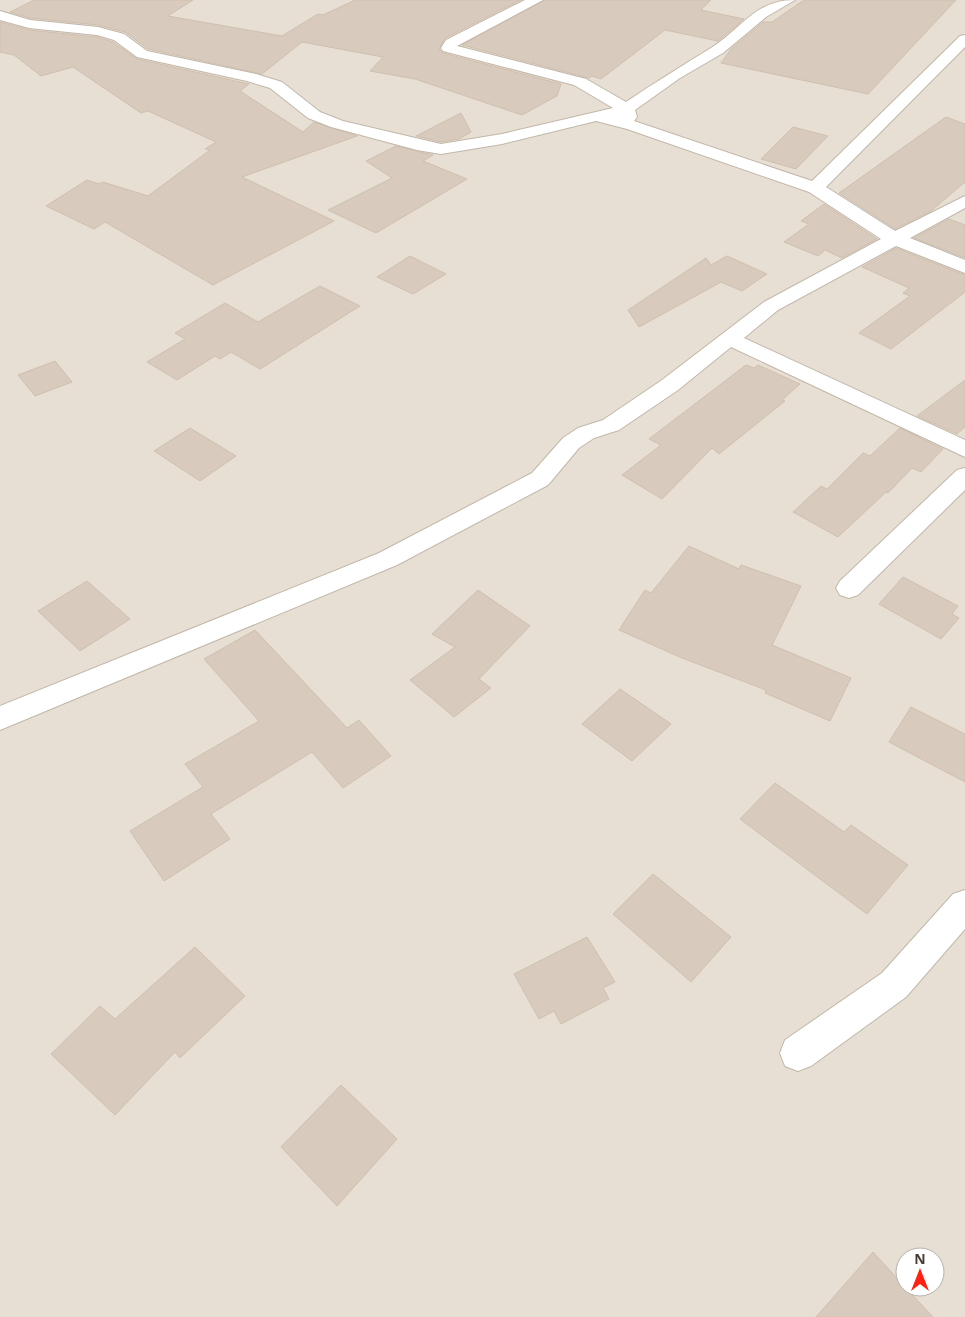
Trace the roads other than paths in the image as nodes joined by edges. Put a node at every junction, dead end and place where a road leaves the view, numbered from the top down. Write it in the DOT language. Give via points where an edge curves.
graph roads {
  1 [pos="536,0"];
  2 [pos="788,0"];
  3 [pos="0,15"];
  4 [pos="965,39"];
  5 [pos="630,117"];
  6 [pos="815,188"];
  7 [pos="965,201"];
  8 [pos="895,239"];
  9 [pos="965,267"];
  10 [pos="730,338"];
  11 [pos="965,449"];
  12 [pos="965,476"];
  13 [pos="849,588"];
  14 [pos="0,718"];
  15 [pos="965,905"];
  16 [pos="798,1053"];
  1 -- 5 [label="street" via="451,43 448,48 580,82"];
  2 -- 5 [label="street" via="761,14 718,50 675,75"];
  3 -- 5 [label="street" via="29,24 98,31 119,37 142,54 251,77 276,86 314,115 417,145 442,149 502,139 595,116"];
  4 -- 6 [label="street"];
  5 -- 6 [label="street"];
  6 -- 8 [label="street"];
  7 -- 8 [label="street"];
  8 -- 9 [label="street"];
  8 -- 10 [label="street" via="771,306"];
  10 -- 11 [label="street"];
  10 -- 14 [label="street" via="670,385 611,425 586,433 571,444 540,479 396,554"];
  12 -- 13 [label="street"];
  15 -- 16 [label="street" via="894,985"];
}
